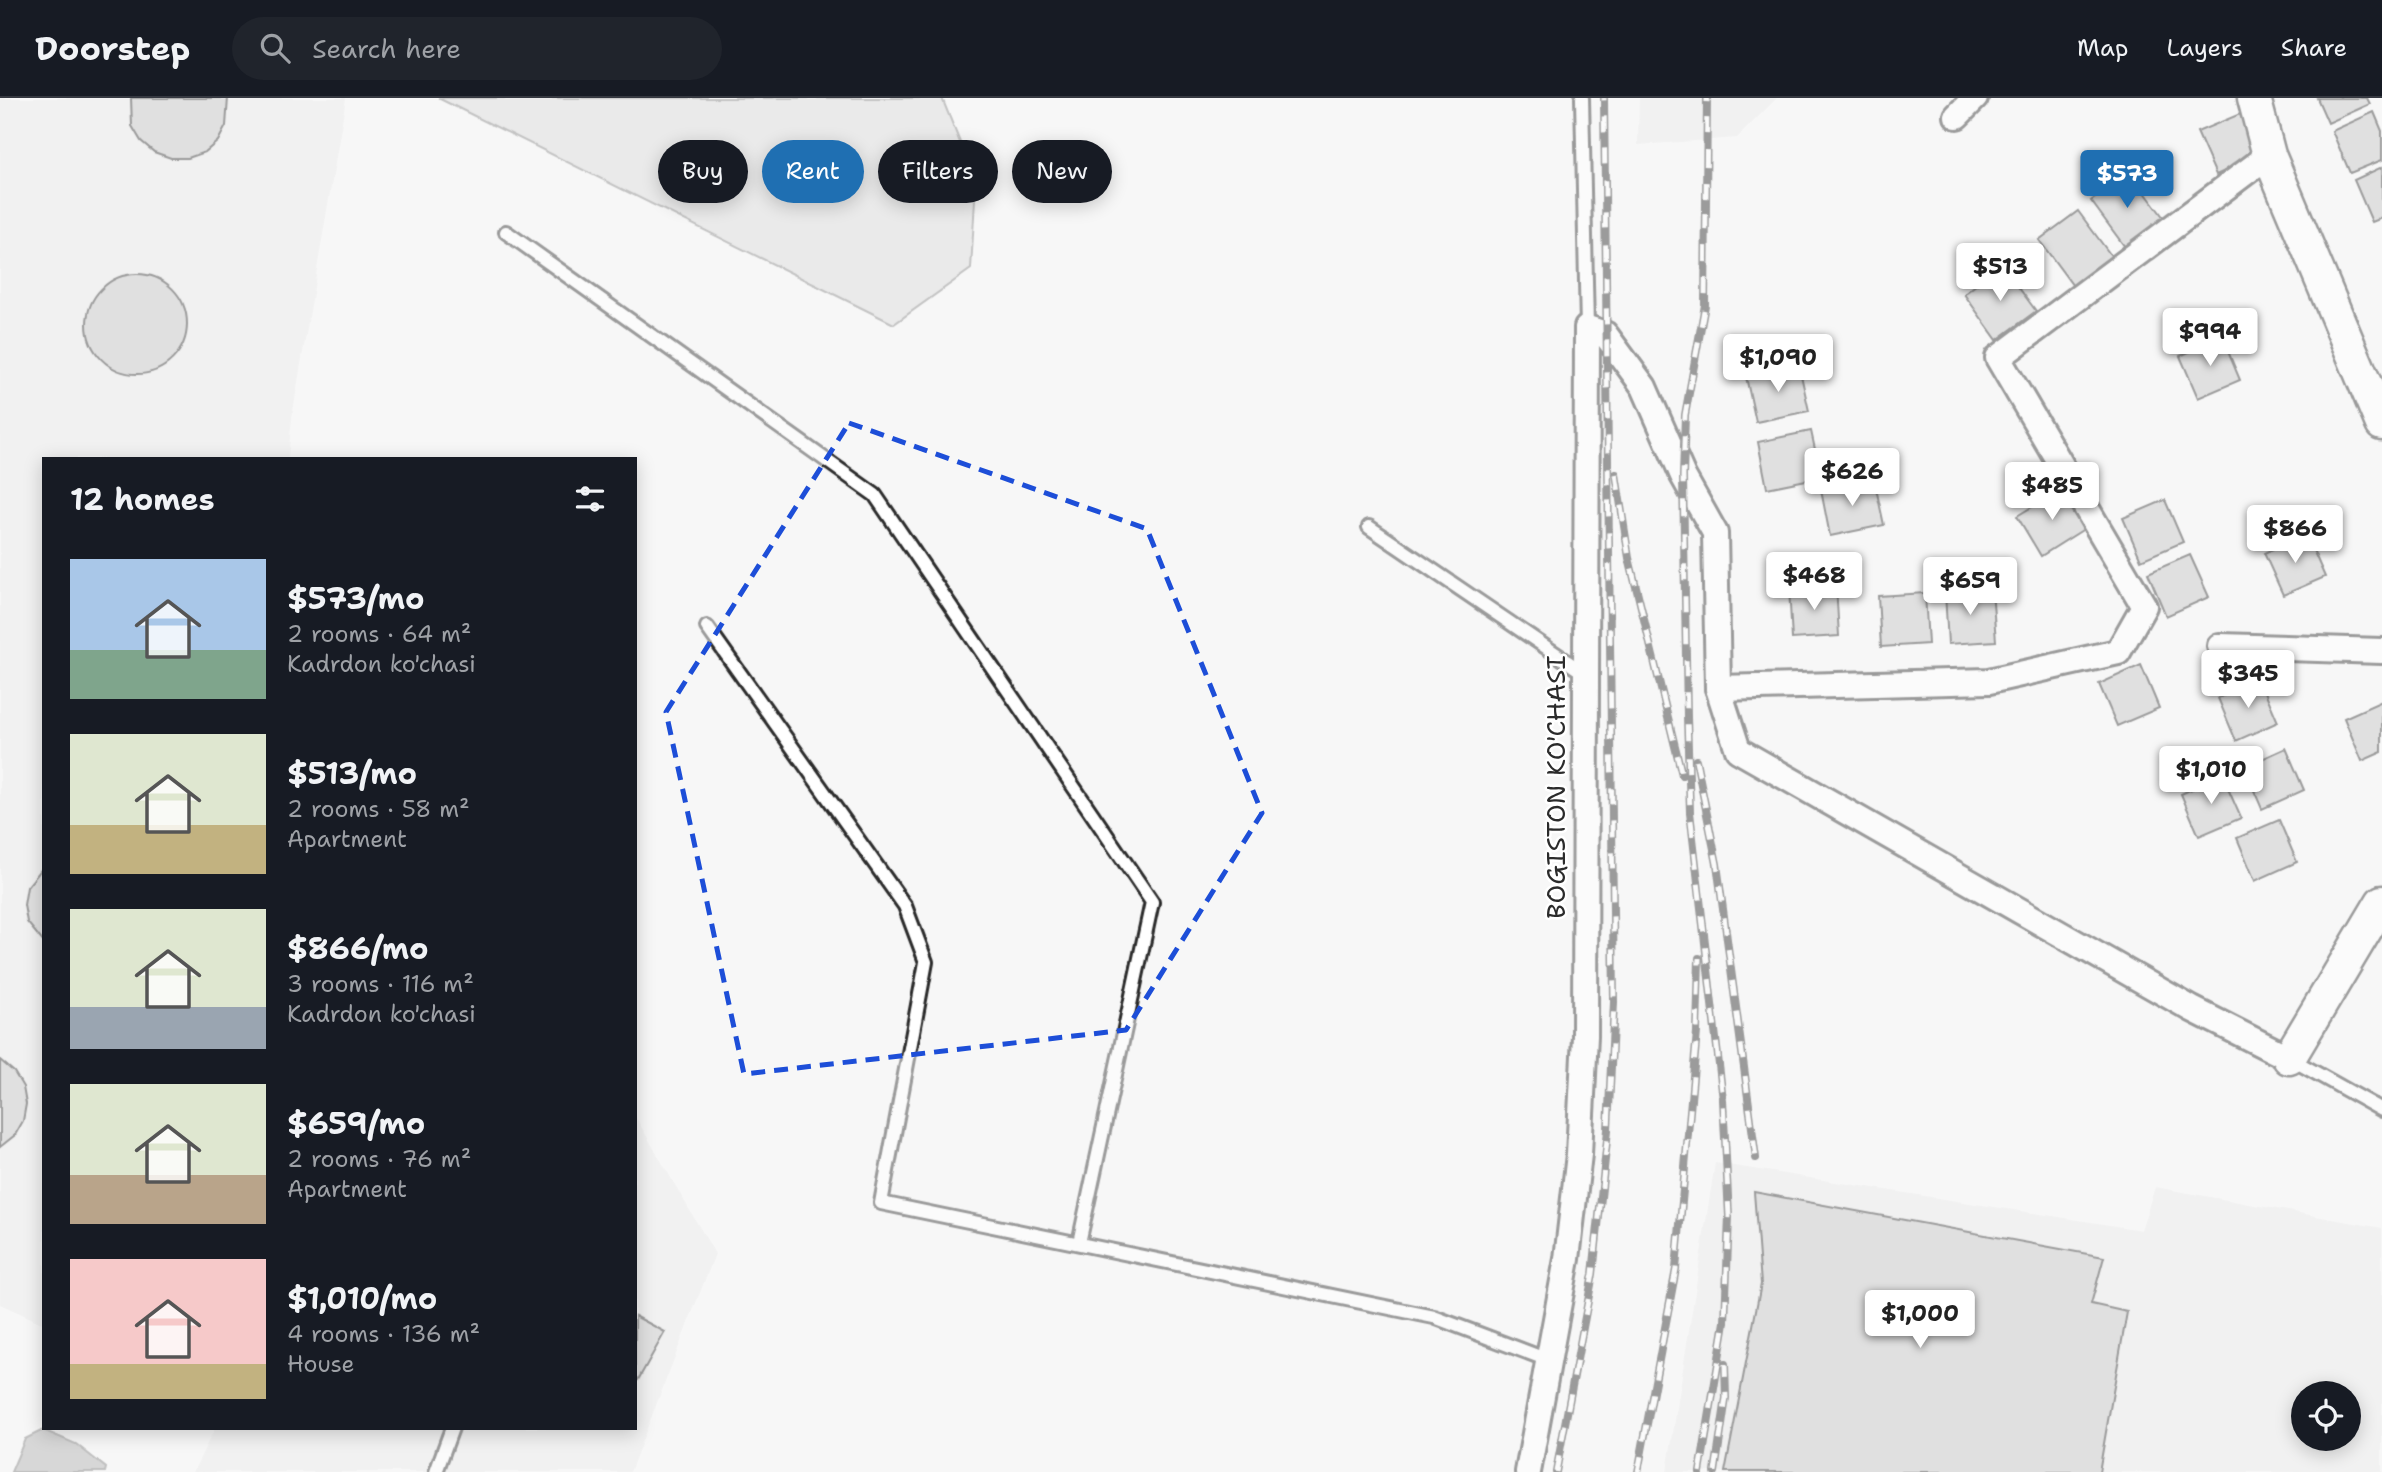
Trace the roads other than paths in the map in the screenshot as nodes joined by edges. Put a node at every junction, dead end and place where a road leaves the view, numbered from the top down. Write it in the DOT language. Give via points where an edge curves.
graph roads {
  1 [pos="1582,98"];
  2 [pos="1975,98"];
  3 [pos="2254,98"];
  4 [pos="1957,116"];
  5 [pos="2269,155"];
  6 [pos="506,232"];
  7 [pos="1587,328"];
  8 [pos="2382,424"];
  9 [pos="1369,527"];
  10 [pos="707,627"];
  11 [pos="2220,646"];
  12 [pos="2382,651"];
  13 [pos="1584,673"];
  14 [pos="1718,688"];
  15 [pos="2382,902"];
  16 [pos="2289,1058"];
  17 [pos="2382,1110"];
  18 [pos="1079,1242"];
  19 [pos="1548,1360"];
  20 [pos="451,1430"];
  21 [pos="436,1472"];
  22 [pos="1528,1472"];
  1 -- 7 [label="lane, BOGISTON KO'CHASI"];
  2 -- 4 [label="street"];
  3 -- 5 [label="street"];
  5 -- 8 [label="street"];
  5 -- 14 [label="street" via="1998,358 2144,607 2118,652 1989,681"];
  6 -- 18 [label="lane" via="875,495 1152,902"];
  7 -- 13 [label="street, BOGISTON KO'CHASI"];
  7 -- 14 [label="street" via="1605,334 1644,387 1683,476 1715,533"];
  9 -- 13 [label="lane"];
  10 -- 18 [label="lane" via="905,906 926,962 881,1203"];
  11 -- 12 [label="street"];
  13 -- 19 [label="street, BOGISTON KO'CHASI" via="1585,1036 1580,1154"];
  14 -- 16 [label="street" via="1738,750 2192,1009"];
  15 -- 16 [label="street"];
  16 -- 17 [label="lane"];
  18 -- 19 [label="lane" via="1434,1317"];
  19 -- 22 [label="street, BOGISTON KO'CHASI"];
  20 -- 21 [label="lane"];
}
